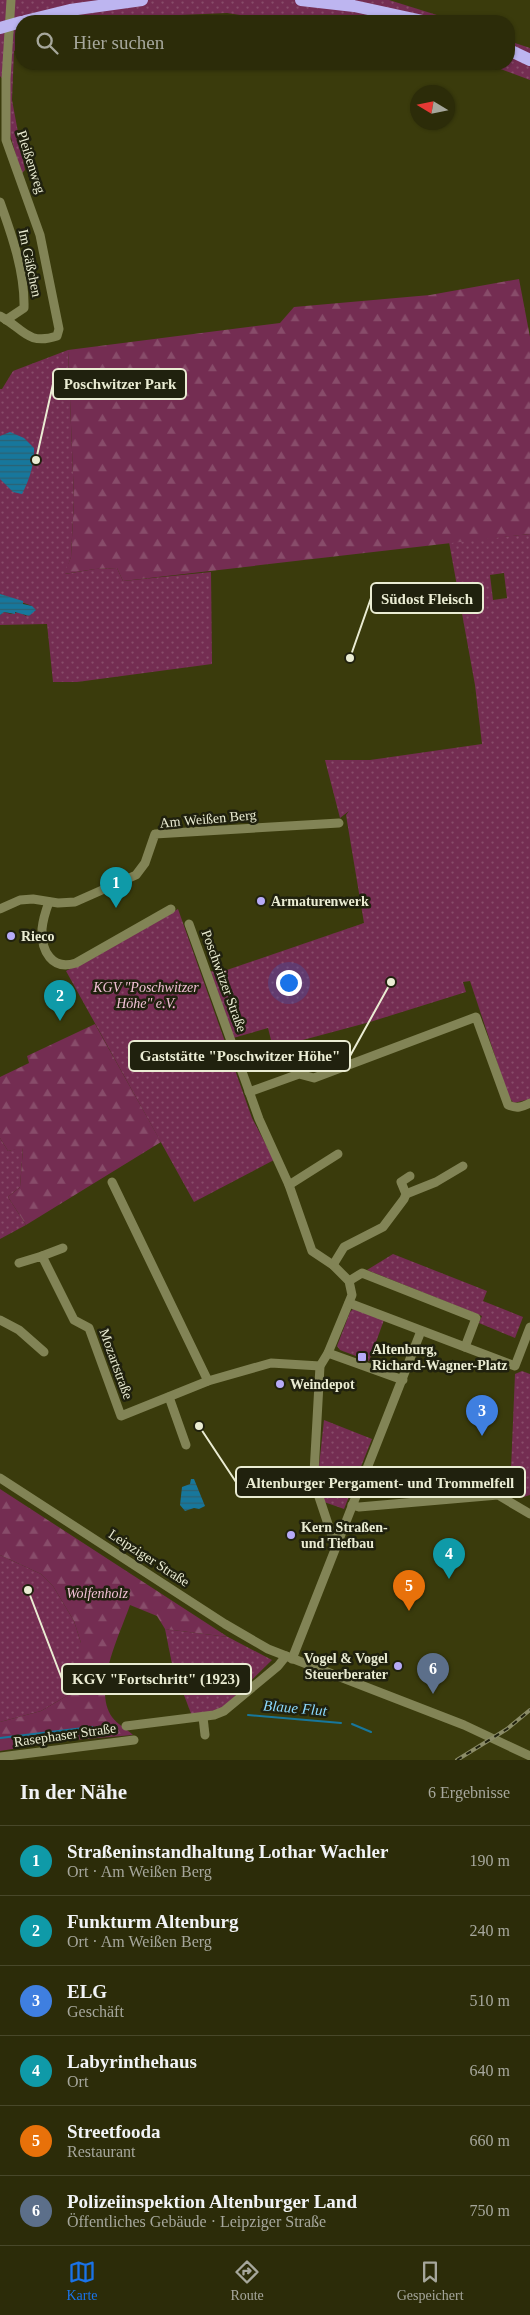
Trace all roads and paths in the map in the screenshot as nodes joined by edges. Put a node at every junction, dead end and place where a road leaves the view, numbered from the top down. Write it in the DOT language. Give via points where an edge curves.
graph roads {
  1 [pos="11,0"];
  2 [pos="142,0"];
  3 [pos="301,0"];
  4 [pos="50,15"];
  5 [pos="396,15"];
  6 [pos="15,24"];
  7 [pos="0,28"];
  8 [pos="515,53"];
  9 [pos="530,60"];
  10 [pos="3,142"];
  11 [pos="0,202"];
  12 [pos="3,318"];
  13 [pos="339,823"];
  14 [pos="49,902"];
  15 [pos="0,909"];
  16 [pos="171,909"];
  17 [pos="189,924"];
  18 [pos="249,1092"];
  19 [pos="530,1102"];
  20 [pos="338,1154"];
  21 [pos="463,1166"];
  22 [pos="410,1176"];
  23 [pos="112,1182"];
  24 [pos="289,1185"];
  25 [pos="406,1194"];
  26 [pos="63,1248"];
  27 [pos="42,1256"];
  28 [pos="18,1263"];
  29 [pos="333,1265"];
  30 [pos="349,1282"];
  31 [pos="349,1303"];
  32 [pos="0,1320"];
  33 [pos="530,1327"];
  34 [pos="421,1331"];
  35 [pos="465,1347"];
  36 [pos="44,1352"];
  37 [pos="328,1353"];
  38 [pos="320,1366"];
  39 [pos="403,1380"];
  40 [pos="208,1381"];
  41 [pos="169,1397"];
  42 [pos="186,1445"];
  43 [pos="0,1478"];
  44 [pos="352,1505"];
  45 [pos="530,1514"];
  46 [pos="338,1543"];
  47 [pos="289,1657"];
  48 [pos="203,1716"];
  49 [pos="126,1726"];
  50 [pos="206,1735"];
  51 [pos="134,1740"];
  52 [pos="530,1756"];
  53 [pos="0,1757"];
  1 -- 10 [label="street, Pleißenweg"];
  2 -- 4 [label="highway"];
  3 -- 5 [label="highway"];
  6 -- 7 [label="highway"];
  8 -- 9 [label="highway"];
  10 -- 12 [label="street, Pleißenweg" via="40,235 59,329 57,336 46,340 29,338"];
  11 -- 12 [label="street, Im Gäßchen" via="25,294 24,308"];
  13 -- 14 [label="street, Am Weißen Berg" via="155,834 145,863 136,875 74,902"];
  14 -- 15 [label="street, Am Weißen Berg" via="20,900"];
  14 -- 16 [label="street" via="42,937 52,959 61,965 76,963"];
  17 -- 18 [label="street, Poschwitzer Straße"];
  18 -- 19 [label="street" via="299,1074 314,1078 476,1017 508,1105 514,1108"];
  18 -- 24 [label="street, Poschwitzer Straße"];
  20 -- 24 [label="street"];
  21 -- 25 [label="street"];
  22 -- 25 [label="street" via="401,1182"];
  23 -- 40 [label="street"];
  24 -- 29 [label="street, Poschwitzer Straße" via="312,1252"];
  25 -- 29 [label="street" via="383,1227 344,1247"];
  26 -- 27 [label="street"];
  27 -- 28 [label="street"];
  27 -- 41 [label="street, Mozartstraße" via="74,1320 89,1328 121,1416"];
  29 -- 30 [label="street, Poschwitzer Straße"];
  30 -- 31 [label="street" via="352,1295"];
  30 -- 35 [label="street" via="362,1274 476,1318"];
  31 -- 34 [label="street"];
  31 -- 37 [label="street"];
  32 -- 36 [label="street" via="19,1330"];
  33 -- 35 [label="street" via="515,1366"];
  34 -- 35 [label="street"];
  34 -- 39 [label="street"];
  37 -- 38 [label="street"];
  37 -- 39 [label="street"];
  38 -- 40 [label="street, Mozartstraße" via="271,1363"];
  38 -- 46 [label="street" via="314,1473 329,1528"];
  39 -- 44 [label="street"];
  40 -- 41 [label="street, Mozartstraße"];
  41 -- 42 [label="street"];
  43 -- 47 [label="street, Leipziger Straße" via="241,1634"];
  44 -- 45 [label="street" via="359,1508 498,1495"];
  44 -- 46 [label="street"];
  46 -- 47 [label="street"];
  47 -- 48 [label="street" via="224,1711"];
  47 -- 52 [label="street, Leipziger Straße" via="464,1725"];
  48 -- 49 [label="street"];
  48 -- 50 [label="street"];
  51 -- 53 [label="street, Rasephaser Straße"];
}
